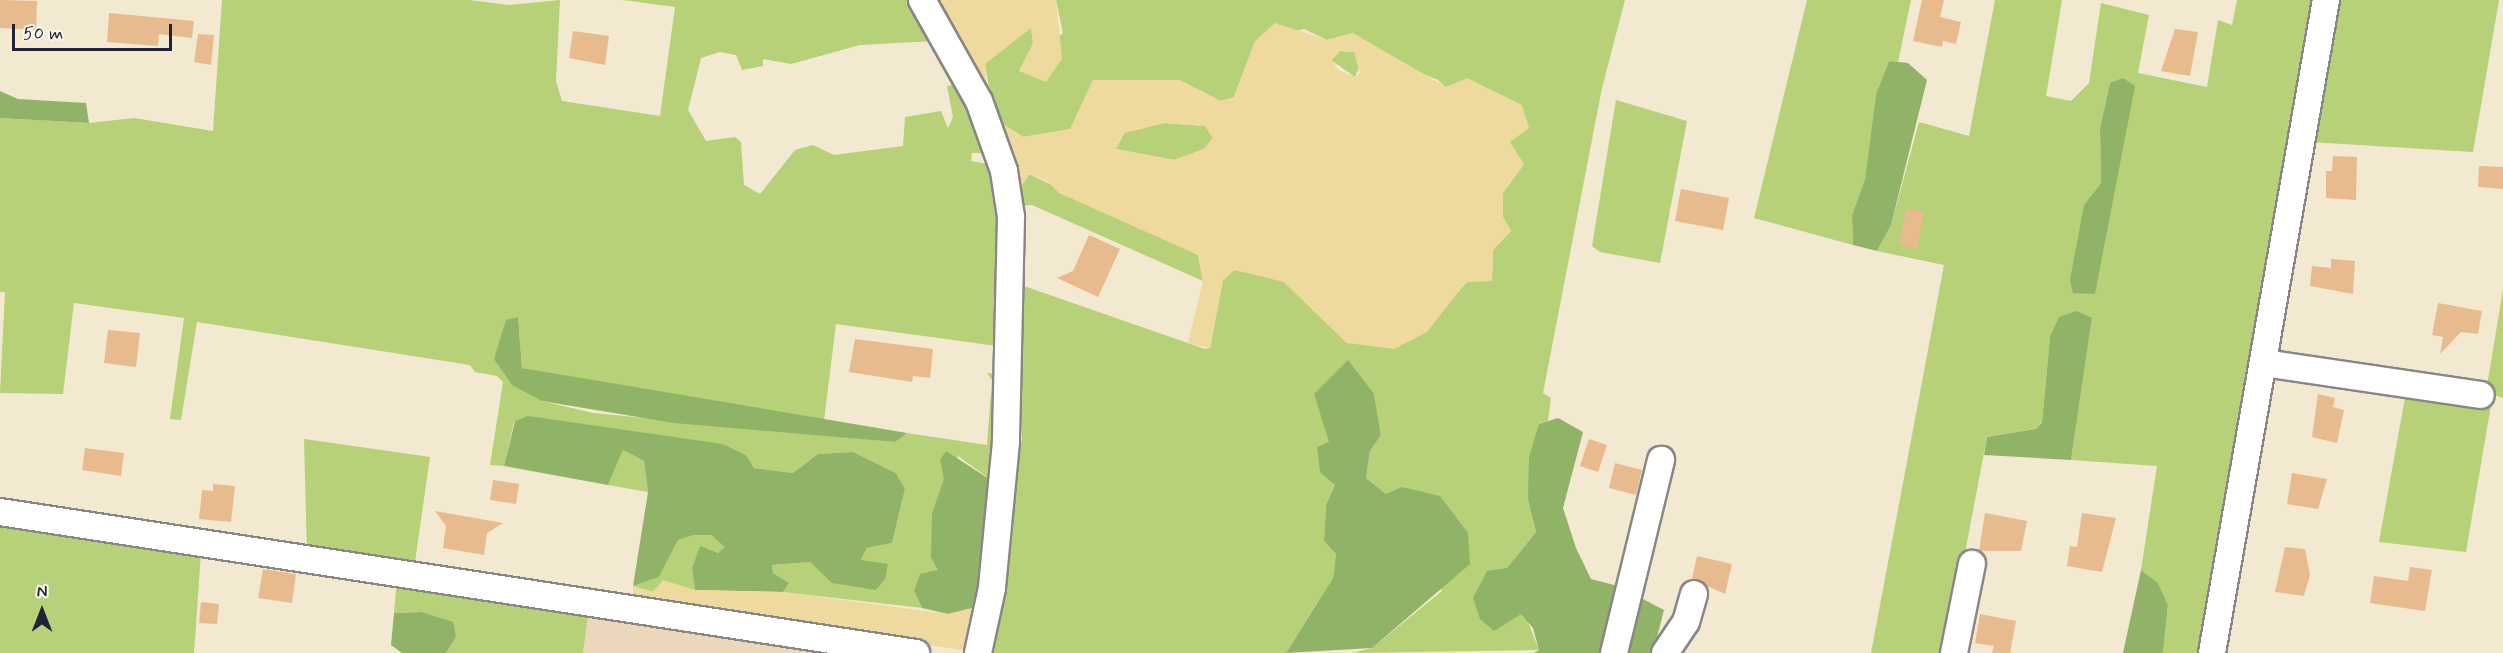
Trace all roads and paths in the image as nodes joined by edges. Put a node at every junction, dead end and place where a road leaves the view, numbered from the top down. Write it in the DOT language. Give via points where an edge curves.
graph roads {
  1 [pos="921,0"];
  2 [pos="2326,0"];
  3 [pos="2264,363"];
  4 [pos="2481,395"];
  5 [pos="1660,460"];
  6 [pos="0,512"];
  7 [pos="1972,564"];
  8 [pos="1694,594"];
  9 [pos="916,653"];
  10 [pos="978,653"];
  11 [pos="1614,653"];
  12 [pos="1665,653"];
  13 [pos="1954,653"];
  14 [pos="2212,653"];
  1 -- 10 [label="street" via="979,101 1004,171 1011,218 1006,442 992,588"];
  2 -- 3 [label="street"];
  3 -- 4 [label="street"];
  3 -- 14 [label="street"];
  5 -- 11 [label="street"];
  6 -- 9 [label="street"];
  7 -- 13 [label="street"];
  8 -- 12 [label="street" via="1686,622"];
}
